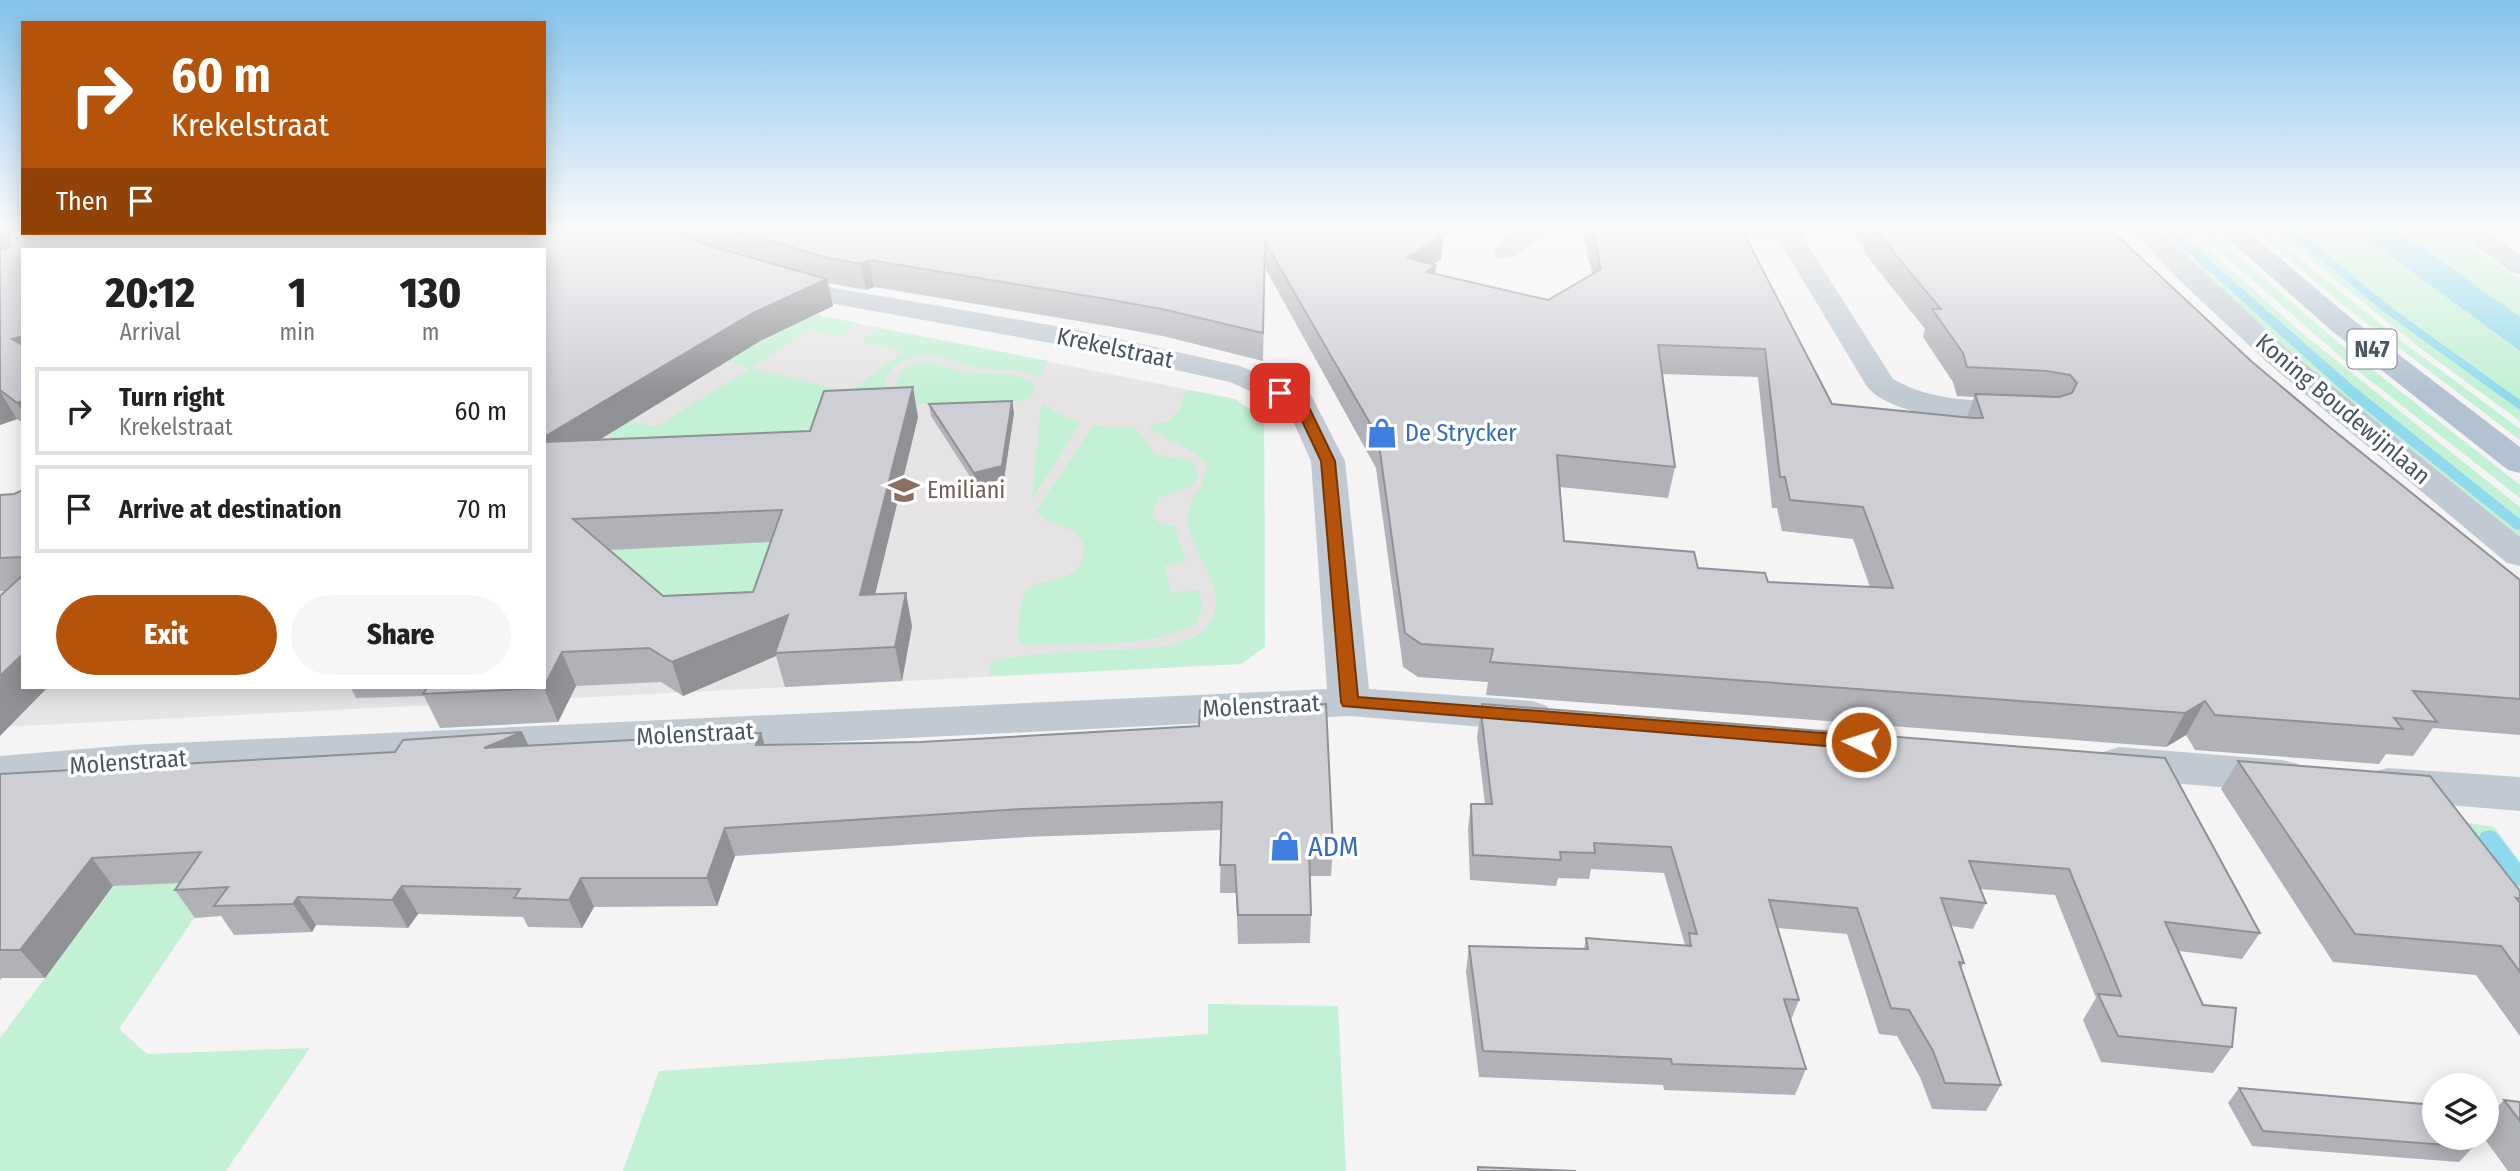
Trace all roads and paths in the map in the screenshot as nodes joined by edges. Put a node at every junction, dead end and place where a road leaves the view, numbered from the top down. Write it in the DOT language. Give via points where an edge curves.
graph roads {
  1 [pos="788,283"];
  2 [pos="1817,283"];
  3 [pos="2199,283"];
  4 [pos="2292,283"];
  5 [pos="2047,414"];
  6 [pos="2520,463"];
  7 [pos="2520,555"];
  8 [pos="1349,702"];
  9 [pos="1576,720"];
  10 [pos="2077,759"];
  11 [pos="0,772"];
  12 [pos="2520,794"];
  1 -- 8 [label="street, Krekelstraat" via="829,295 1073,338 1240,375 1300,402 1328,461"];
  2 -- 5 [label="street" via="1874,377 1889,391 1937,406"];
  3 -- 7 [label="street, Koning Boudewijnlaan" via="2347,414"];
  4 -- 6 [label="main road, N47"];
  8 -- 9 [label="street, Molenstraat"];
  8 -- 11 [label="street, Molenstraat" via="143,761"];
  10 -- 12 [label="street"];
}
